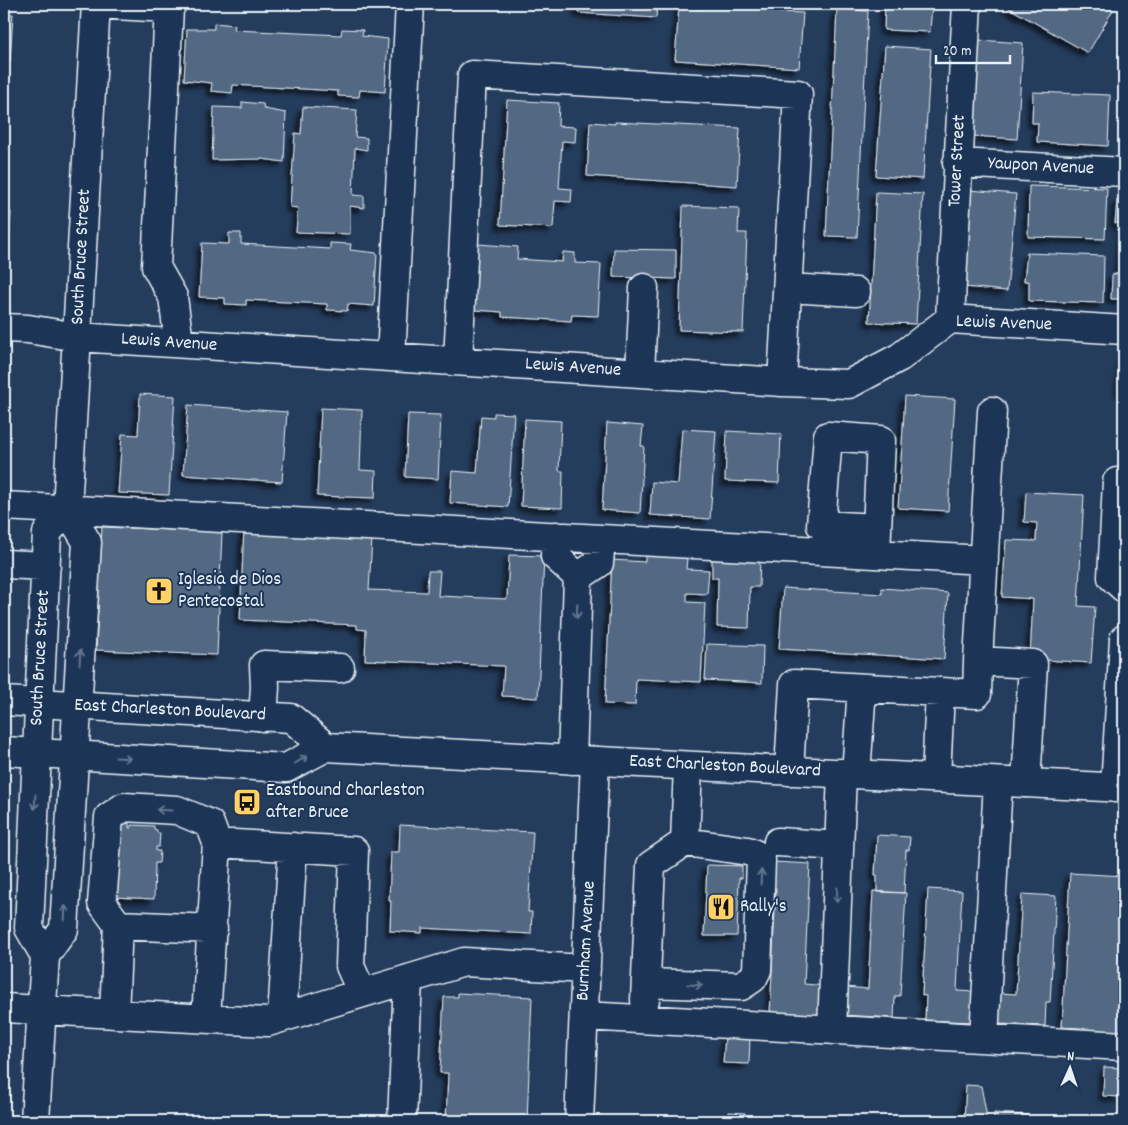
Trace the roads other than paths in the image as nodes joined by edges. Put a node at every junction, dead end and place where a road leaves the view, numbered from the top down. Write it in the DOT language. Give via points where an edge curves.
graph roads {
  1 [pos="96,4"];
  2 [pos="410,4"];
  3 [pos="967,4"];
  4 [pos="170,6"];
  5 [pos="958,162"];
  6 [pos="1124,172"];
  7 [pos="644,288"];
  8 [pos="788,288"];
  9 [pos="856,292"];
  10 [pos="950,319"];
  11 [pos="4,328"];
  12 [pos="1124,330"];
  13 [pos="77,337"];
  14 [pos="179,343"];
  15 [pos="391,356"];
  16 [pos="458,361"];
  17 [pos="640,372"];
  18 [pos="782,382"];
  19 [pos="992,411"];
  20 [pos="1117,482"];
  21 [pos="4,506"];
  22 [pos="67,509"];
  23 [pos="556,536"];
  24 [pos="601,539"];
  25 [pos="984,560"];
  26 [pos="4,564"];
  27 [pos="46,566"];
  28 [pos="578,577"];
  29 [pos="1124,588"];
  30 [pos="1124,639"];
  31 [pos="978,661"];
  32 [pos="340,668"];
  33 [pos="862,688"];
  34 [pos="940,692"];
  35 [pos="4,701"];
  36 [pos="40,703"];
  37 [pos="77,705"];
  38 [pos="263,717"];
  39 [pos="326,747"];
  40 [pos="4,751"];
  41 [pos="37,753"];
  42 [pos="74,755"];
  43 [pos="584,760"];
  44 [pos="688,766"];
  45 [pos="789,771"];
  46 [pos="849,774"];
  47 [pos="936,778"];
  48 [pos="998,782"];
  49 [pos="1026,783"];
  50 [pos="1120,788"];
  51 [pos="213,834"];
  52 [pos="685,842"];
  53 [pos="778,842"];
  54 [pos="839,846"];
  55 [pos="293,847"];
  56 [pos="118,925"];
  57 [pos="213,929"];
  58 [pos="45,956"];
  59 [pos="586,969"];
  60 [pos="408,979"];
  61 [pos="646,983"];
  62 [pos="362,993"];
  63 [pos="4,1008"];
  64 [pos="42,1010"];
  65 [pos="114,1014"];
  66 [pos="584,1016"];
  67 [pos="206,1018"];
  68 [pos="282,1018"];
  69 [pos="644,1019"];
  70 [pos="832,1030"];
  71 [pos="984,1038"];
  72 [pos="1124,1046"];
  73 [pos="35,1121"];
  74 [pos="402,1121"];
  75 [pos="580,1121"];
  1 -- 4 [label="street"];
  1 -- 13 [label="street, South Bruce Street"];
  2 -- 15 [label="street"];
  3 -- 5 [label="street, Tower Street"];
  4 -- 14 [label="street" via="156,266 173,297"];
  5 -- 6 [label="street, Yaupon Avenue"];
  5 -- 10 [label="street, Tower Street"];
  7 -- 17 [label="street"];
  8 -- 9 [label="street"];
  8 -- 16 [label="street" via="798,94 472,75"];
  8 -- 18 [label="street"];
  10 -- 12 [label="street, Lewis Avenue"];
  10 -- 18 [label="street, Lewis Avenue" via="900,357 849,384"];
  11 -- 13 [label="street, Lewis Avenue"];
  13 -- 14 [label="street, Lewis Avenue"];
  13 -- 22 [label="street, South Bruce Street"];
  14 -- 15 [label="street, Lewis Avenue"];
  15 -- 16 [label="street, Lewis Avenue"];
  16 -- 17 [label="street, Lewis Avenue"];
  17 -- 18 [label="street, Lewis Avenue"];
  19 -- 25 [label="street"];
  20 -- 29 [label="street" via="1112,577"];
  21 -- 22 [label="street"];
  22 -- 23 [label="street"];
  22 -- 27 [label="street, South Bruce Street" via="47,533"];
  37 -- 22 [label="street, South Bruce Street, one-way" via="87,542"];
  23 -- 24 [label="street"];
  23 -- 28 [label="street" via="555,556"];
  24 -- 25 [label="street" via="876,541"];
  24 -- 28 [label="street" via="599,563"];
  25 -- 31 [label="street"];
  26 -- 27 [label="street"];
  27 -- 36 [label="street, South Bruce Street"];
  28 -- 43 [label="street, Burnham Avenue, one-way"];
  30 -- 50 [label="street"];
  31 -- 34 [label="street" via="977,694"];
  31 -- 49 [label="street" via="1033,664"];
  32 -- 38 [label="street" via="264,664"];
  33 -- 34 [label="street"];
  33 -- 45 [label="street" via="794,684"];
  33 -- 46 [label="street"];
  34 -- 47 [label="street"];
  35 -- 36 [label="street, East Charleston Boulevard"];
  36 -- 37 [label="street, East Charleston Boulevard"];
  36 -- 41 [label="street, South Bruce Street"];
  37 -- 38 [label="street, East Charleston Boulevard"];
  37 -- 42 [label="street, South Bruce Street"];
  38 -- 39 [label="street, East Charleston Boulevard" via="291,718"];
  42 -- 39 [label="street, one-way" via="286,768"];
  39 -- 43 [label="street, East Charleston Boulevard"];
  40 -- 41 [label="street"];
  41 -- 42 [label="street"];
  41 -- 58 [label="street, South Bruce Street, one-way" via="29,928"];
  58 -- 42 [label="street, South Bruce Street, one-way" via="64,929"];
  43 -- 44 [label="street, East Charleston Boulevard"];
  43 -- 59 [label="street, Burnham Avenue"];
  44 -- 45 [label="street, East Charleston Boulevard"];
  44 -- 52 [label="street"];
  45 -- 46 [label="street, East Charleston Boulevard"];
  46 -- 47 [label="street, East Charleston Boulevard"];
  46 -- 54 [label="street"];
  47 -- 48 [label="street, East Charleston Boulevard"];
  48 -- 49 [label="street, East Charleston Boulevard"];
  48 -- 71 [label="street"];
  49 -- 50 [label="street, East Charleston Boulevard"];
  51 -- 55 [label="street"];
  51 -- 56 [label="street, one-way" via="177,810 124,807 109,817 102,903"];
  51 -- 57 [label="street"];
  52 -- 61 [label="street" via="651,865"];
  61 -- 52 [label="street, one-way" via="741,986 753,978 757,970 761,860 748,851"];
  53 -- 54 [label="street"];
  54 -- 70 [label="street, one-way"];
  55 -- 62 [label="street" via="354,851 350,966"];
  55 -- 68 [label="street"];
  56 -- 57 [label="street"];
  56 -- 65 [label="street"];
  57 -- 67 [label="street"];
  58 -- 64 [label="street"];
  59 -- 60 [label="street" via="464,962"];
  59 -- 66 [label="street, Burnham Avenue"];
  60 -- 62 [label="street"];
  60 -- 74 [label="street"];
  61 -- 69 [label="street"];
  62 -- 68 [label="street"];
  63 -- 64 [label="street"];
  64 -- 65 [label="street"];
  64 -- 73 [label="street"];
  65 -- 67 [label="street"];
  66 -- 69 [label="street"];
  66 -- 75 [label="street, Burnham Avenue"];
  67 -- 68 [label="street" via="268,1022"];
  69 -- 70 [label="street"];
  70 -- 71 [label="street"];
  71 -- 72 [label="street"];
}
